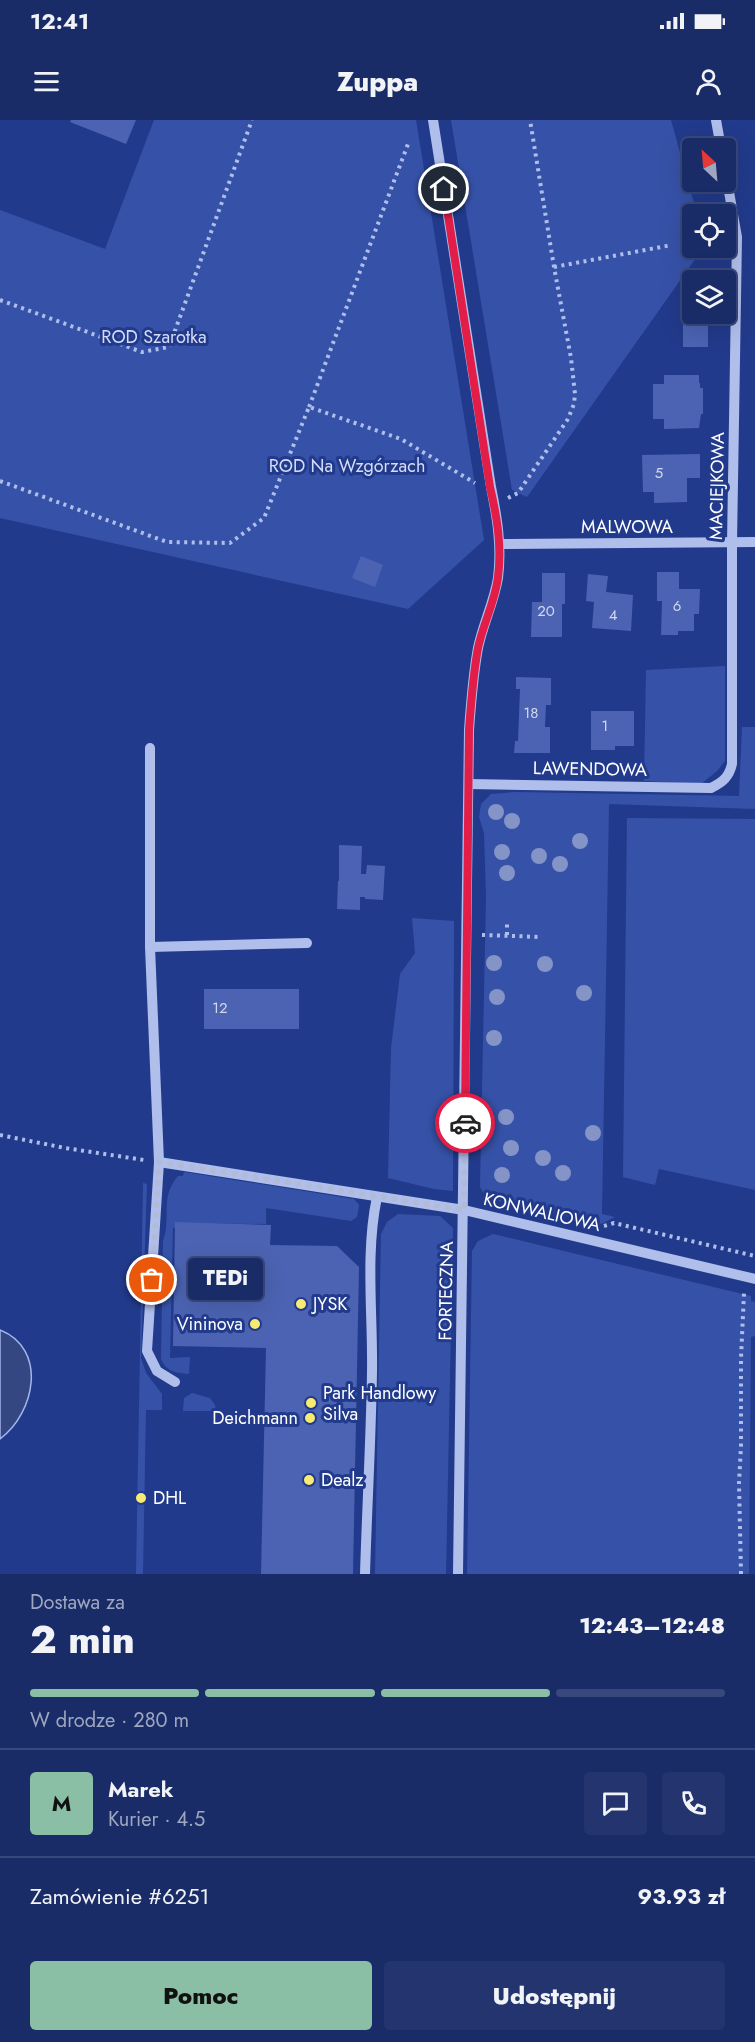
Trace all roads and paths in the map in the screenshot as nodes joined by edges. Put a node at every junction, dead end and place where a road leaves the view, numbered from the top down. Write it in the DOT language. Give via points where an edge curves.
graph roads {
  1 [pos="252,120"];
  2 [pos="433,120"];
  3 [pos="530,120"];
  4 [pos="716,120"];
  5 [pos="719,138"];
  6 [pos="408,144"];
  7 [pos="729,192"];
  8 [pos="672,245"];
  9 [pos="554,267"];
  10 [pos="0,300"];
  11 [pos="309,407"];
  12 [pos="0,481"];
  13 [pos="490,487"];
  14 [pos="495,506"];
  15 [pos="755,542"];
  16 [pos="732,543"];
  17 [pos="500,544"];
  18 [pos="150,748"];
  19 [pos="469,784"];
  20 [pos="711,788"];
  21 [pos="507,920"];
  22 [pos="482,935"];
  23 [pos="507,936"];
  24 [pos="541,937"];
  25 [pos="307,943"];
  26 [pos="150,947"];
  27 [pos="0,1135"];
  28 [pos="159,1162"];
  29 [pos="378,1197"];
  30 [pos="464,1210"];
  31 [pos="598,1228"];
  32 [pos="755,1256"];
  33 [pos="750,1278"];
  34 [pos="175,1382"];
  35 [pos="365,1574"];
  36 [pos="458,1574"];
  37 [pos="741,1574"];
  1 -- 10 [label="path" via="169,347 142,352"];
  2 -- 13 [label="street, FORTECZNA"];
  3 -- 9 [label="path"];
  4 -- 5 [label="street"];
  6 -- 11 [label="path"];
  7 -- 16 [label="street, MACIEJKOWA" via="737,237"];
  8 -- 9 [label="path"];
  9 -- 14 [label="path" via="574,378 574,404 518,493"];
  11 -- 12 [label="path" via="264,518 230,543 167,542"];
  11 -- 13 [label="path" via="401,440 476,484"];
  13 -- 14 [label="street, FORTECZNA"];
  14 -- 17 [label="street, FORTECZNA"];
  15 -- 16 [label="street, MALWOWA"];
  16 -- 17 [label="street, MALWOWA"];
  16 -- 20 [label="street, MACIEJKOWA" via="732,764 730,774"];
  17 -- 19 [label="street, FORTECZNA" via="498,578 473,684"];
  18 -- 26 [label="street"];
  19 -- 20 [label="street, LAWENDOWA"];
  19 -- 30 [label="street, FORTECZNA"];
  21 -- 23 [label="path"];
  22 -- 23 [label="path"];
  23 -- 24 [label="path"];
  25 -- 26 [label="street"];
  26 -- 28 [label="street"];
  27 -- 28 [label="path"];
  28 -- 29 [label="street, KONWALIOWA"];
  28 -- 34 [label="street" via="147,1351 157,1371"];
  29 -- 30 [label="street, KONWALIOWA"];
  29 -- 35 [label="street" via="371,1225 372,1371"];
  30 -- 33 [label="street, KONWALIOWA"];
  30 -- 36 [label="street, FORTECZNA"];
  31 -- 32 [label="path" via="614,1223"];
  33 -- 37 [label="path" via="742,1310"];
}
